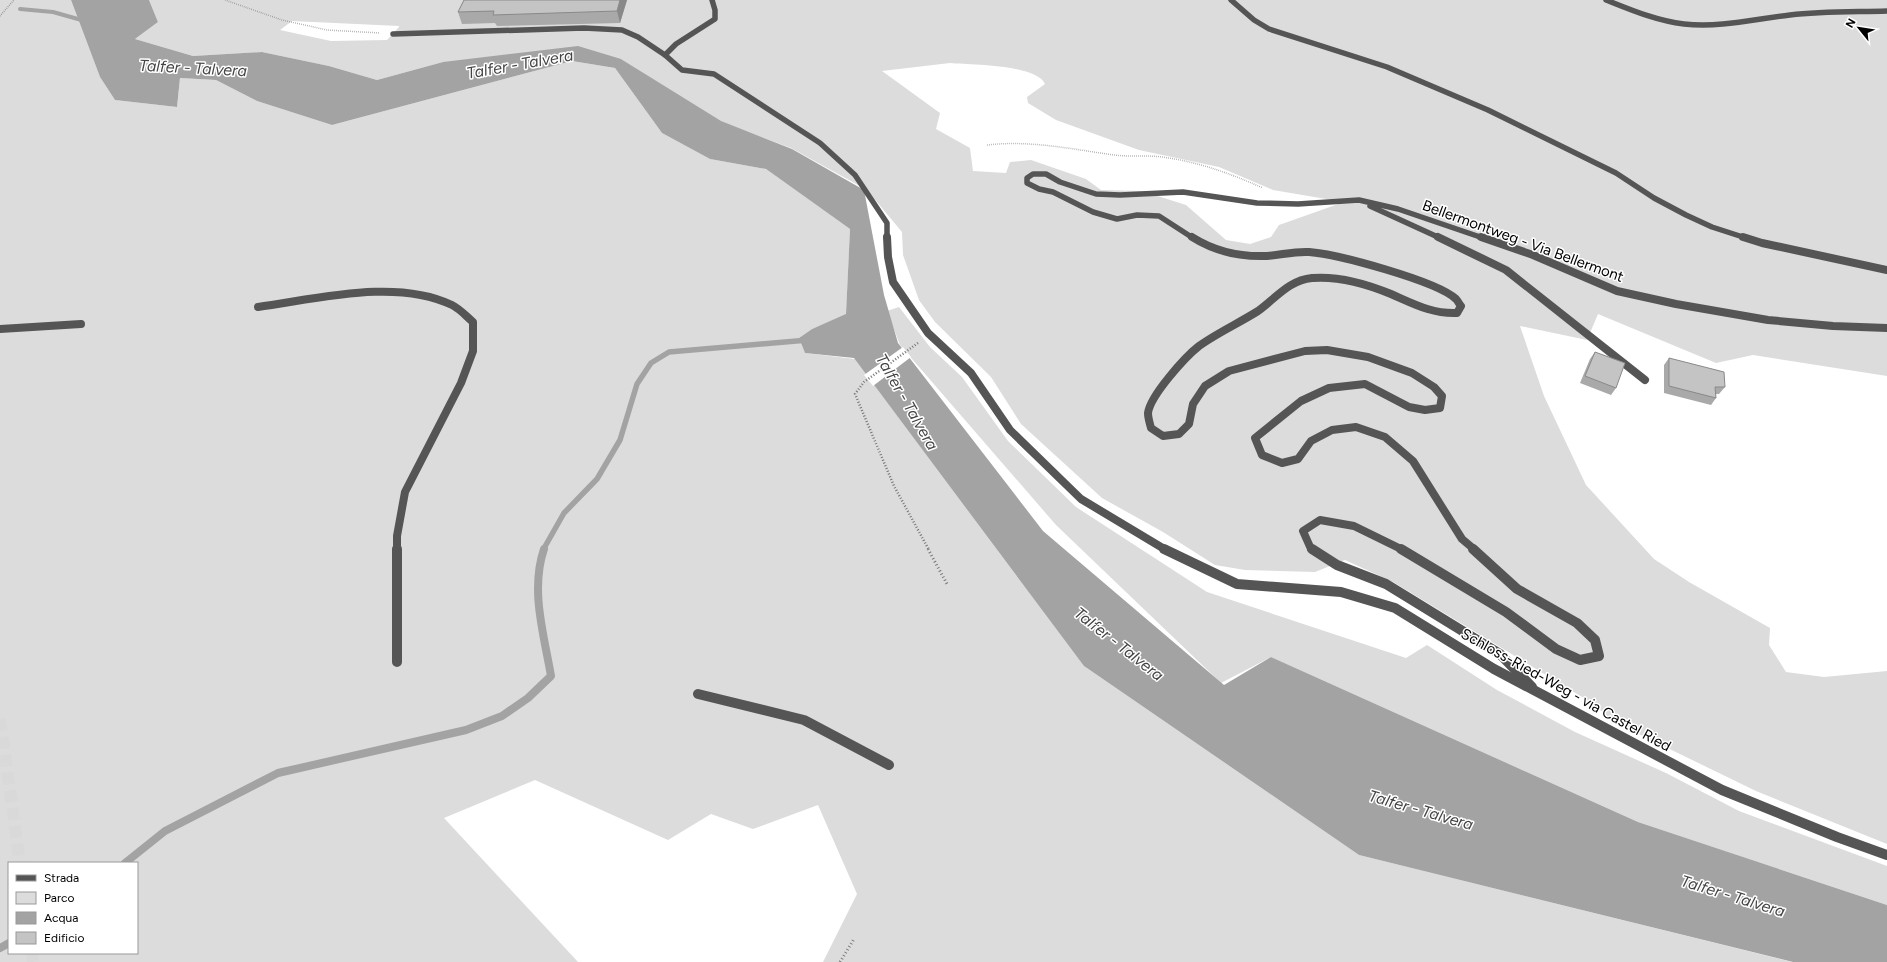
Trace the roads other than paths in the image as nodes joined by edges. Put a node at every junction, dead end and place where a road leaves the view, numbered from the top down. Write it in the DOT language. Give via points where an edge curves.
graph roads {
  1 [pos="712,0"];
  2 [pos="1231,0"];
  3 [pos="1606,0"];
  4 [pos="1887,11"];
  5 [pos="393,34"];
  6 [pos="665,55"];
  7 [pos="1359,200"];
  8 [pos="1887,270"];
  9 [pos="258,307"];
  10 [pos="81,324"];
  11 [pos="1887,328"];
  12 [pos="0,329"];
  13 [pos="1645,380"];
  14 [pos="397,662"];
  15 [pos="1532,688"];
  16 [pos="698,694"];
  17 [pos="889,765"];
  18 [pos="1887,854"];
  1 -- 6 [label="street" via="715,19 706,28 670,48"];
  2 -- 8 [label="street" via="1254,20 1269,28 1388,67 1488,110 1616,173 1654,198 1712,227 1762,243"];
  3 -- 4 [label="street" via="1650,17 1684,24 1706,25 1731,25 1791,15"];
  5 -- 6 [label="street, Schloss-Ried-Weg - via Castel Ried" via="584,28 622,30"];
  6 -- 15 [label="street, Schloss-Ried-Weg - via Castel Ried" via="682,70 714,74 820,143 855,175 886,223 888,257 893,282 928,333 971,373 1010,430 1082,499 1174,555 1237,584 1342,592 1395,608 1494,670"];
  7 -- 11 [label="street, Bellermontweg - Via Bellermont" via="1398,209 1533,255 1618,291 1768,320"];
  7 -- 13 [label="street" via="1506,270"];
  7 -- 15 [label="street, Bellermontweg - Via Bellermont" via="1257,204 1183,192 1096,194 1060,182 1046,174 1033,174 1027,183 1053,192 1093,212 1116,219 1137,215 1159,216 1206,246 1235,254 1266,256 1307,252 1332,255 1432,286 1455,298 1461,306 1457,313 1442,314 1415,306 1381,290 1338,279 1310,278 1286,288 1240,323 1198,346 1174,370 1148,413 1151,428 1163,436 1179,434 1189,424 1193,404 1205,386 1229,371 1305,351 1327,350 1368,357 1412,373 1434,387 1442,396 1440,408 1425,410 1410,406 1365,384 1329,388 1301,401 1255,438 1262,455 1282,463 1298,458 1312,441 1332,430 1356,427 1385,437 1413,461 1462,539 1517,589 1577,623 1595,640 1598,656 1580,660 1556,649 1506,612 1394,545 1354,526 1320,520 1303,531 1311,549 1337,565 1386,584 1500,654"];
  9 -- 14 [label="street" via="380,292 428,296 453,305 473,322 473,351 461,382 405,492 397,536"];
  10 -- 12 [label="street"];
  15 -- 18 [label="street, Schloss-Ried-Weg - via Castel Ried" via="1722,790 1837,837"];
  16 -- 17 [label="street" via="804,720"];
}
